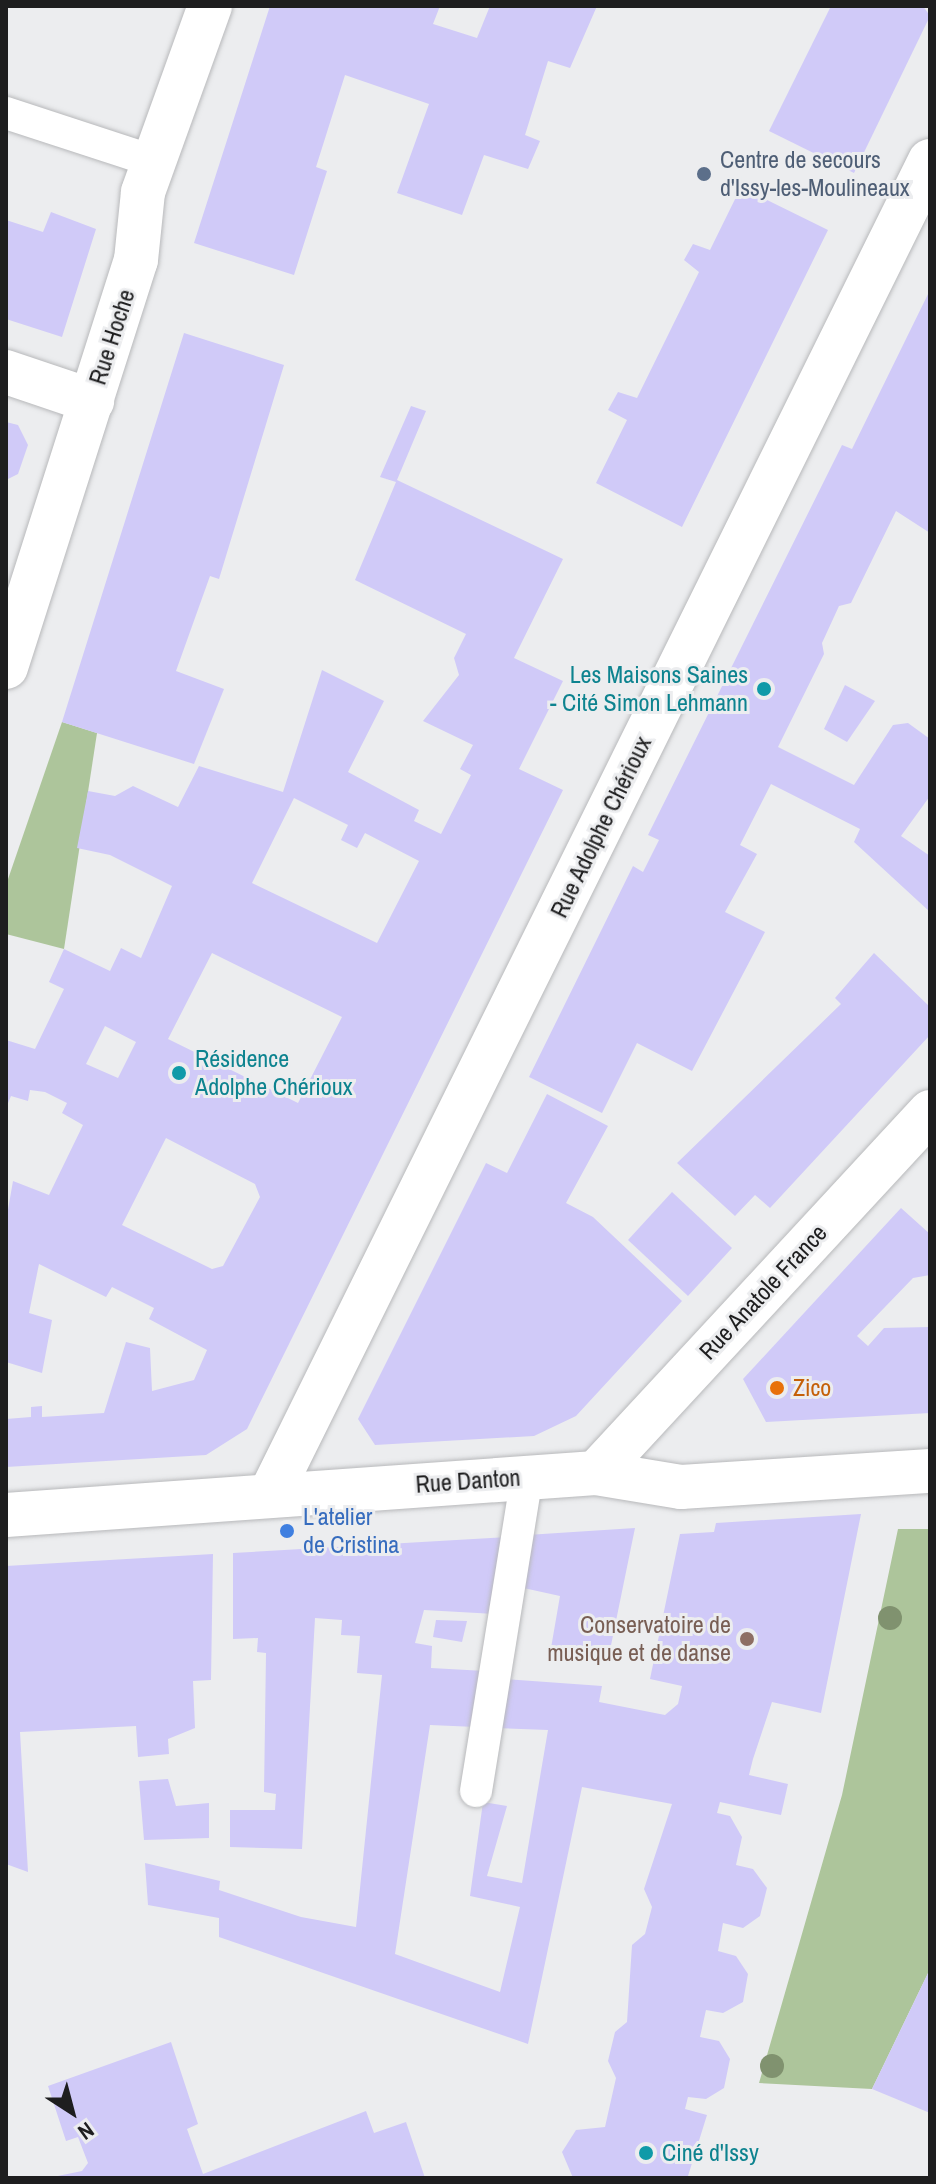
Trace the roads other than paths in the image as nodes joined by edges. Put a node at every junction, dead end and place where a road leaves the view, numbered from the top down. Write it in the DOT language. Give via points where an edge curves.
graph roads {
  1 [pos="210,6"];
  2 [pos="6,113"];
  3 [pos="153,161"];
  4 [pos="930,161"];
  5 [pos="6,372"];
  6 [pos="92,401"];
  7 [pos="6,667"];
  8 [pos="930,1112"];
  9 [pos="930,1471"];
  10 [pos="596,1473"];
  11 [pos="527,1477"];
  12 [pos="271,1493"];
  13 [pos="6,1515"];
  14 [pos="476,1791"];
  1 -- 3 [label="street, Rue Hoche"];
  2 -- 3 [label="lane"];
  3 -- 6 [label="street, Rue Hoche" via="136,260"];
  4 -- 12 [label="street, Rue Adolphe Chérioux"];
  5 -- 6 [label="street"];
  6 -- 7 [label="street, Rue Hoche"];
  8 -- 10 [label="street, Rue Anatole France"];
  9 -- 10 [label="street, Rue Danton" via="681,1487"];
  10 -- 11 [label="street, Rue Danton"];
  11 -- 12 [label="street, Rue Danton"];
  11 -- 14 [label="lane"];
  12 -- 13 [label="street, Rue Danton"];
}
